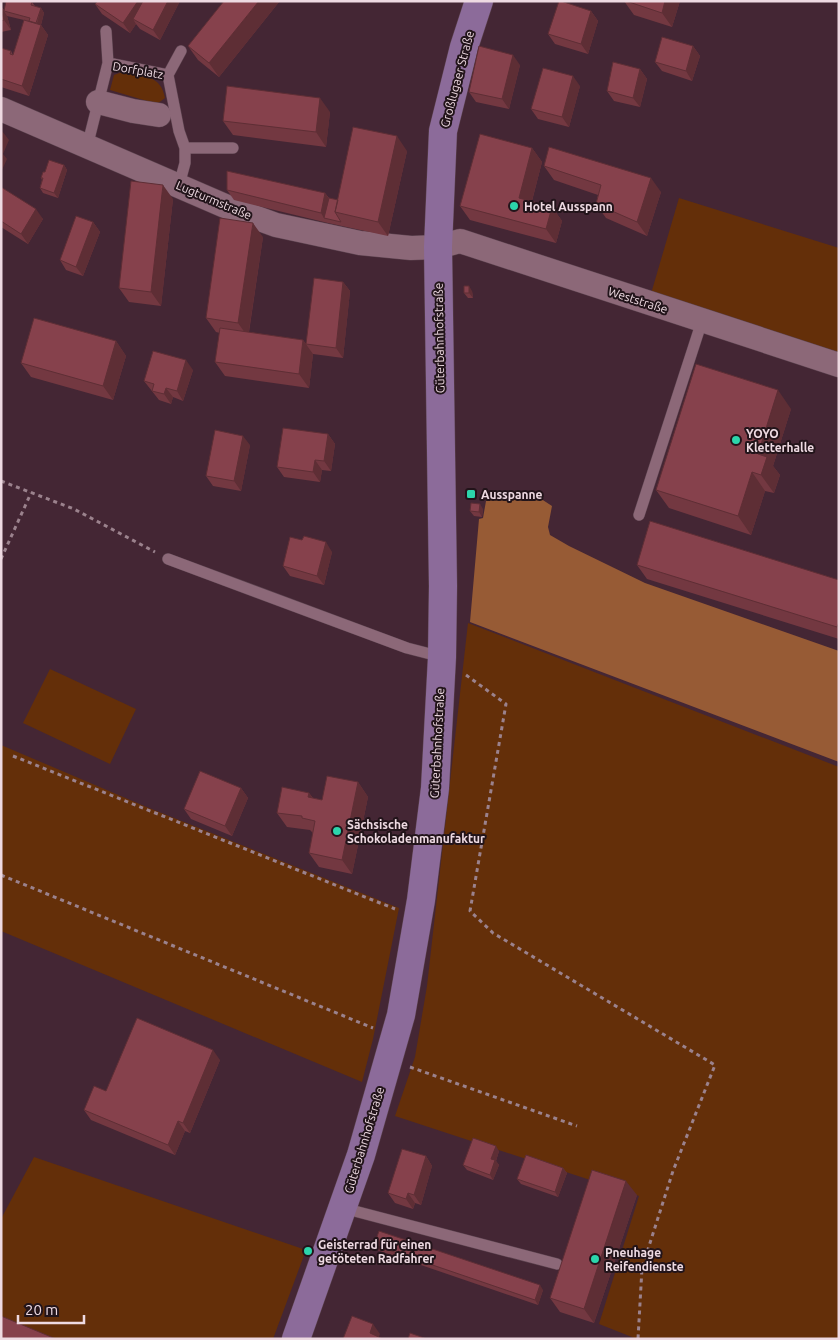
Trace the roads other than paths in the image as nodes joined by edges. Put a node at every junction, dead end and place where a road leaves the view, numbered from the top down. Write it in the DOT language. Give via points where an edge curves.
graph roads {
  1 [pos="479,1"];
  2 [pos="106,31"];
  3 [pos="181,51"];
  4 [pos="108,62"];
  5 [pos="168,75"];
  6 [pos="98,102"];
  7 [pos="1,110"];
  8 [pos="168,114"];
  9 [pos="87,147"];
  10 [pos="185,148"];
  11 [pos="234,148"];
  12 [pos="179,185"];
  13 [pos="438,247"];
  14 [pos="702,321"];
  15 [pos="839,365"];
  16 [pos="639,515"];
  17 [pos="168,559"];
  18 [pos="442,657"];
  19 [pos="343,1208"];
  20 [pos="557,1264"];
  21 [pos="296,1339"];
  1 -- 13 [label="main road, Großlugaer Straße" via="443,131"];
  2 -- 4 [label="lane"];
  3 -- 5 [label="lane"];
  4 -- 5 [label="lane, Dorfplatz"];
  4 -- 6 [label="lane, Dorfplatz"];
  5 -- 8 [label="lane, Dorfplatz"];
  6 -- 8 [label="street" via="132,119"];
  6 -- 9 [label="lane, Dorfplatz"];
  7 -- 9 [label="street, Lugturmstraße"];
  8 -- 10 [label="lane, Dorfplatz"];
  9 -- 12 [label="street, Lugturmstraße"];
  10 -- 11 [label="lane"];
  10 -- 12 [label="lane, Dorfplatz" via="186,163"];
  12 -- 13 [label="street, Lugturmstraße" via="276,225 360,243"];
  13 -- 14 [label="street, Weststraße" via="460,241"];
  13 -- 18 [label="main road, Güterbahnhofstraße"];
  14 -- 15 [label="street, Weststraße"];
  14 -- 16 [label="lane"];
  17 -- 18 [label="lane" via="407,648"];
  18 -- 19 [label="main road, Güterbahnhofstraße" via="435,788 418,919 391,1049"];
  19 -- 20 [label="lane"];
  19 -- 21 [label="main road, Güterbahnhofstraße"];
}
